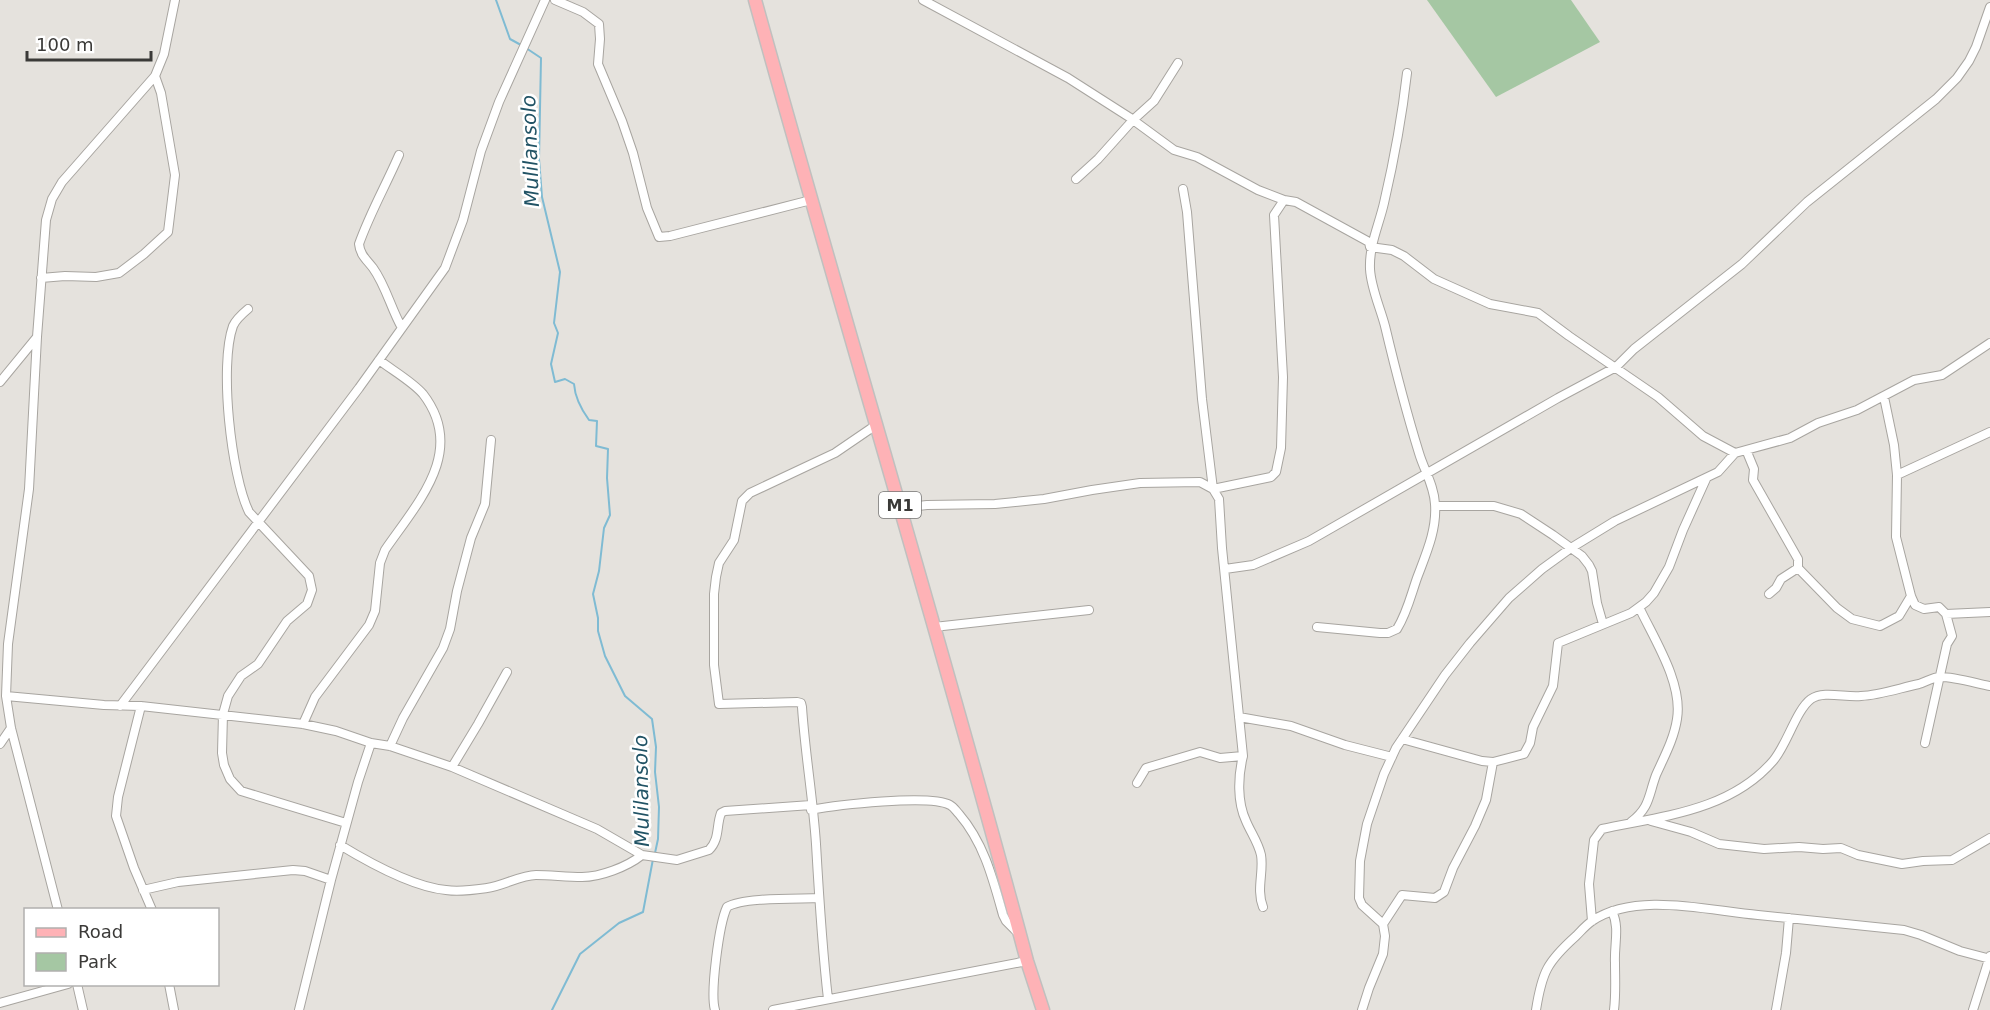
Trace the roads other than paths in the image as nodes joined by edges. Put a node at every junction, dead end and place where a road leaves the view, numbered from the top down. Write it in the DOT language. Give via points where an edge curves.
graph roads {
  1 [pos="175,0"];
  2 [pos="545,0"];
  3 [pos="555,0"];
  4 [pos="755,0"];
  5 [pos="923,0"];
  6 [pos="1990,7"];
  7 [pos="1178,63"];
  8 [pos="1407,73"];
  9 [pos="155,76"];
  10 [pos="1133,120"];
  11 [pos="399,155"];
  12 [pos="1076,179"];
  13 [pos="1183,189"];
  14 [pos="811,200"];
  15 [pos="1284,200"];
  16 [pos="1370,247"];
  17 [pos="41,278"];
  18 [pos="248,309"];
  19 [pos="402,328"];
  20 [pos="37,337"];
  21 [pos="1989,345"];
  22 [pos="379,360"];
  23 [pos="1616,367"];
  24 [pos="0,382"];
  25 [pos="1884,397"];
  26 [pos="876,425"];
  27 [pos="1990,432"];
  28 [pos="491,440"];
  29 [pos="1747,452"];
  30 [pos="1735,453"];
  31 [pos="1426,475"];
  32 [pos="1897,475"];
  33 [pos="1706,478"];
  34 [pos="1214,489"];
  35 [pos="1436,506"];
  36 [pos="900,508"];
  37 [pos="258,522"];
  38 [pos="1571,548"];
  39 [pos="1798,568"];
  40 [pos="1225,570"];
  41 [pos="1769,594"];
  42 [pos="1911,596"];
  43 [pos="1639,608"];
  44 [pos="1089,610"];
  45 [pos="1990,612"];
  46 [pos="1946,614"];
  47 [pos="1603,624"];
  48 [pos="934,627"];
  49 [pos="1317,627"];
  50 [pos="507,672"];
  51 [pos="1939,676"];
  52 [pos="1990,686"];
  53 [pos="6,696"];
  54 [pos="120,706"];
  55 [pos="141,706"];
  56 [pos="223,714"];
  57 [pos="1239,717"];
  58 [pos="303,724"];
  59 [pos="11,728"];
  60 [pos="1402,740"];
  61 [pos="371,743"];
  62 [pos="0,744"];
  63 [pos="1925,744"];
  64 [pos="390,746"];
  65 [pos="1243,756"];
  66 [pos="1392,758"];
  67 [pos="1493,762"];
  68 [pos="452,767"];
  69 [pos="1137,783"];
  70 [pos="811,808"];
  71 [pos="1649,821"];
  72 [pos="346,823"];
  73 [pos="1630,823"];
  74 [pos="1990,838"];
  75 [pos="340,845"];
  76 [pos="648,857"];
  77 [pos="331,880"];
  78 [pos="143,890"];
  79 [pos="819,898"];
  80 [pos="1263,907"];
  81 [pos="58,908"];
  82 [pos="152,908"];
  83 [pos="1612,911"];
  84 [pos="1789,918"];
  85 [pos="1592,921"];
  86 [pos="1383,924"];
  87 [pos="1020,935"];
  88 [pos="1990,958"];
  89 [pos="1027,961"];
  90 [pos="61,986"];
  91 [pos="77,986"];
  92 [pos="169,986"];
  93 [pos="828,999"];
  94 [pos="0,1004"];
  95 [pos="816,1006"];
  96 [pos="83,1010"];
  97 [pos="174,1010"];
  98 [pos="299,1010"];
  99 [pos="715,1010"];
  100 [pos="773,1010"];
  101 [pos="1043,1010"];
  102 [pos="1362,1010"];
  103 [pos="1536,1010"];
  104 [pos="1614,1010"];
  105 [pos="1776,1010"];
  106 [pos="1973,1010"];
  1 -- 9 [label="street" via="164,54"];
  2 -- 19 [label="street" via="499,102 445,268"];
  3 -- 14 [label="street" via="599,24 598,64 622,121 659,237"];
  4 -- 14 [label="main road, M1"];
  5 -- 10 [label="street" via="1068,78"];
  6 -- 23 [label="street" via="1969,61 1936,99 1807,202 1742,264"];
  7 -- 10 [label="street" via="1154,101"];
  8 -- 16 [label="street" via="1380,224"];
  9 -- 17 [label="street" via="62,182 52,199 46,220"];
  9 -- 17 [label="street" via="175,175 168,232 119,273"];
  10 -- 12 [label="street"];
  10 -- 15 [label="street" via="1174,150 1197,157"];
  11 -- 19 [label="street" via="359,244"];
  13 -- 34 [label="street"];
  14 -- 26 [label="main road, M1"];
  15 -- 16 [label="street" via="1296,202 1369,242"];
  15 -- 34 [label="street" via="1274,215 1283,377 1280,460 1271,477"];
  16 -- 23 [label="street" via="1392,250 1434,279 1490,304 1538,313"];
  16 -- 31 [label="street" via="1371,282"];
  17 -- 20 [label="street"];
  18 -- 37 [label="street" via="233,327 228,356 228,414 244,503"];
  19 -- 22 [label="street"];
  20 -- 24 [label="street"];
  20 -- 53 [label="street" via="29,489 8,644"];
  21 -- 25 [label="street" via="1942,375 1914,380"];
  22 -- 37 [label="street"];
  22 -- 58 [label="street" via="422,392 439,421 440,457 433,477 385,550 369,625 315,697"];
  23 -- 30 [label="street" via="1703,436"];
  23 -- 31 [label="street"];
  25 -- 29 [label="street" via="1790,438"];
  25 -- 32 [label="street"];
  26 -- 36 [label="main road, M1"];
  26 -- 70 [label="street" via="835,453 750,493 742,501 734,540 719,563 716,577 714,664 719,704 801,703"];
  27 -- 32 [label="street"];
  28 -- 64 [label="street" via="485,504 471,538 450,629"];
  29 -- 30 [label="street"];
  29 -- 39 [label="street" via="1754,469 1753,480 1798,559"];
  30 -- 33 [label="street" via="1718,472"];
  31 -- 35 [label="street" via="1434,487"];
  31 -- 40 [label="street" via="1309,541 1253,565"];
  32 -- 42 [label="street" via="1896,537"];
  33 -- 38 [label="street" via="1615,521"];
  33 -- 43 [label="street" via="1669,567 1654,593"];
  34 -- 36 [label="street" via="1200,482 1140,483 1044,499"];
  34 -- 40 [label="street" via="1220,499"];
  35 -- 38 [label="street" via="1494,506 1510,510"];
  35 -- 49 [label="street" via="1432,537 1397,628 1380,633"];
  36 -- 48 [label="main road, M1"];
  37 -- 54 [label="street"];
  37 -- 56 [label="street" via="309,576 312,590 307,604 287,621 258,664 236,682"];
  38 -- 47 [label="street" via="1592,571"];
  38 -- 60 [label="street" via="1509,598 1470,643"];
  39 -- 41 [label="street" via="1781,579"];
  39 -- 42 [label="street" via="1852,619 1880,626 1899,616"];
  40 -- 57 [label="street"];
  42 -- 46 [label="street" via="1915,605 1924,609 1939,607"];
  43 -- 47 [label="street"];
  43 -- 73 [label="street" via="1667,664 1678,714 1644,812"];
  44 -- 48 [label="street"];
  45 -- 46 [label="street"];
  46 -- 51 [label="street" via="1952,636"];
  47 -- 67 [label="street" via="1558,643 1553,686 1533,727 1527,751"];
  48 -- 87 [label="main road, M1"];
  50 -- 68 [label="street"];
  51 -- 52 [label="street"];
  51 -- 63 [label="street"];
  51 -- 71 [label="street" via="1863,696 1822,695 1812,699 1761,774 1730,795 1695,810"];
  53 -- 54 [label="street"];
  53 -- 59 [label="street"];
  54 -- 55 [label="street"];
  55 -- 56 [label="street"];
  55 -- 78 [label="street" via="116,816"];
  56 -- 58 [label="street"];
  56 -- 72 [label="street" via="222,753 234,785 241,791"];
  57 -- 65 [label="street"];
  57 -- 66 [label="street" via="1291,726"];
  58 -- 61 [label="street"];
  59 -- 62 [label="street"];
  59 -- 81 [label="street"];
  60 -- 66 [label="street"];
  60 -- 67 [label="street"];
  61 -- 64 [label="street"];
  61 -- 72 [label="street"];
  64 -- 68 [label="street"];
  65 -- 69 [label="street" via="1220,758 1200,752 1146,768"];
  65 -- 80 [label="street" via="1240,796 1245,820 1261,855 1259,895"];
  66 -- 86 [label="street" via="1367,824 1358,885 1362,904"];
  67 -- 86 [label="street" via="1486,800 1444,892 1435,898 1402,895"];
  68 -- 76 [label="street" via="597,829"];
  70 -- 76 [label="street" via="725,811 719,816 718,836 709,850 677,860"];
  70 -- 79 [label="street"];
  70 -- 87 [label="street" via="926,800 952,806 974,831 1006,921"];
  71 -- 73 [label="street"];
  71 -- 74 [label="street" via="1719,844 1764,849 1841,848 1902,864 1952,860"];
  72 -- 75 [label="street"];
  73 -- 85 [label="street" via="1602,829 1594,840 1589,884"];
  75 -- 76 [label="street" via="418,883 461,891 508,884 527,876 597,875"];
  75 -- 77 [label="street"];
  77 -- 78 [label="street" via="293,870 178,882"];
  77 -- 98 [label="street"];
  78 -- 82 [label="street"];
  79 -- 93 [label="street"];
  79 -- 99 [label="street" via="756,901 727,907 714,981"];
  83 -- 84 [label="street" via="1661,906"];
  83 -- 85 [label="street"];
  83 -- 104 [label="street" via="1617,940"];
  84 -- 88 [label="street" via="1904,930"];
  84 -- 105 [label="street"];
  85 -- 103 [label="street" via="1545,969"];
  86 -- 102 [label="street" via="1383,954"];
  87 -- 89 [label="main road, M1"];
  88 -- 106 [label="street"];
  89 -- 93 [label="street"];
  89 -- 101 [label="main road, M1"];
  90 -- 94 [label="street"];
  91 -- 96 [label="street"];
  92 -- 97 [label="street"];
  93 -- 95 [label="street"];
  95 -- 100 [label="street"];
}
